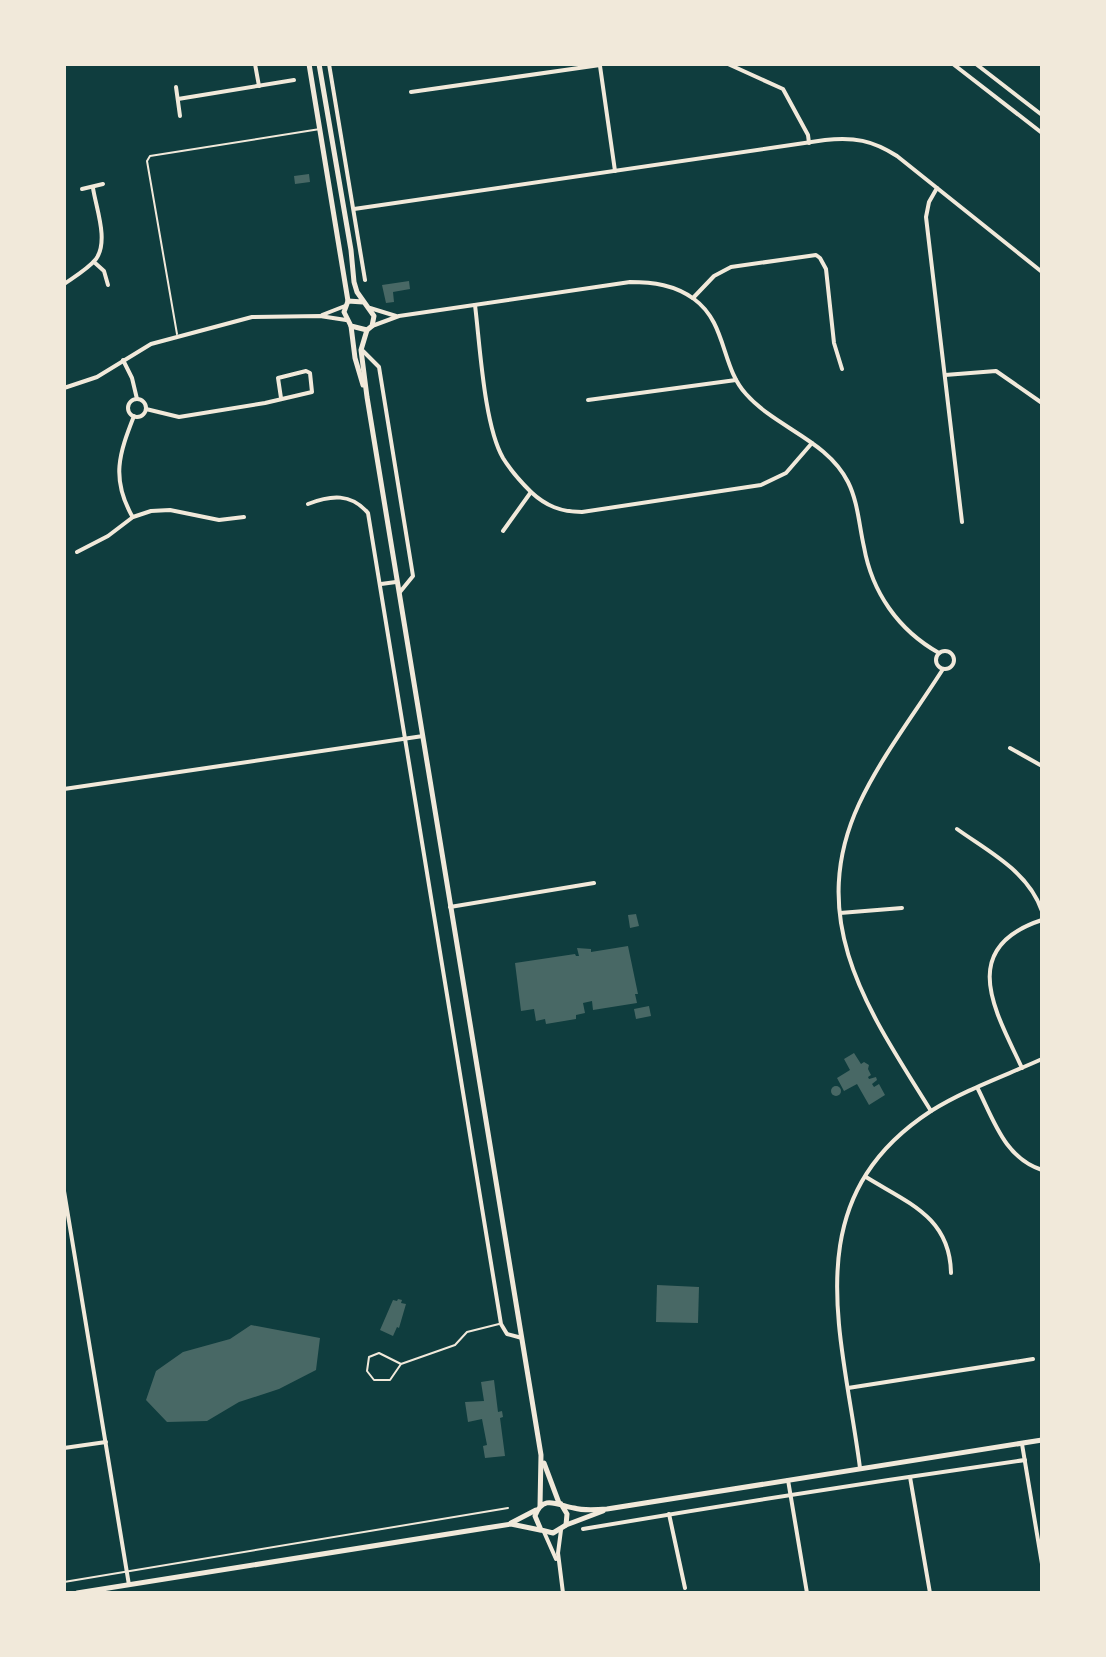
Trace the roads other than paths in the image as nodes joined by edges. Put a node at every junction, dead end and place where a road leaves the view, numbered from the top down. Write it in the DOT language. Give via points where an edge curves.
graph roads {
  1 [pos="255,64"];
  2 [pos="309,64"];
  3 [pos="319,64"];
  4 [pos="329,64"];
  5 [pos="728,64"];
  6 [pos="953,64"];
  7 [pos="976,64"];
  8 [pos="600,65"];
  9 [pos="294,80"];
  10 [pos="259,86"];
  11 [pos="176,87"];
  12 [pos="411,92"];
  13 [pos="178,99"];
  14 [pos="1042,115"];
  15 [pos="180,116"];
  16 [pos="329,128"];
  17 [pos="321,129"];
  18 [pos="1042,133"];
  19 [pos="809,143"];
  20 [pos="615,171"];
  21 [pos="103,184"];
  22 [pos="93,188"];
  23 [pos="937,188"];
  24 [pos="82,189"];
  25 [pos="354,209"];
  26 [pos="94,262"];
  27 [pos="1042,272"];
  28 [pos="365,280"];
  29 [pos="64,284"];
  30 [pos="108,285"];
  31 [pos="693,298"];
  32 [pos="363,302"];
  33 [pos="347,304"];
  34 [pos="475,305"];
  35 [pos="370,308"];
  36 [pos="320,316"];
  37 [pos="399,316"];
  38 [pos="346,320"];
  39 [pos="351,326"];
  40 [pos="369,328"];
  41 [pos="178,338"];
  42 [pos="361,350"];
  43 [pos="123,360"];
  44 [pos="842,369"];
  45 [pos="945,375"];
  46 [pos="736,380"];
  47 [pos="64,388"];
  48 [pos="367,397"];
  49 [pos="281,398"];
  50 [pos="137,399"];
  51 [pos="588,400"];
  52 [pos="1042,403"];
  53 [pos="146,409"];
  54 [pos="134,416"];
  55 [pos="812,443"];
  56 [pos="531,492"];
  57 [pos="308,504"];
  58 [pos="133,517"];
  59 [pos="244,517"];
  60 [pos="962,522"];
  61 [pos="503,531"];
  62 [pos="77,552"];
  63 [pos="396,582"];
  64 [pos="381,584"];
  65 [pos="399,594"];
  66 [pos="939,653"];
  67 [pos="943,669"];
  68 [pos="423,736"];
  69 [pos="405,740"];
  70 [pos="1010,748"];
  71 [pos="1042,766"];
  72 [pos="64,789"];
  73 [pos="957,829"];
  74 [pos="594,883"];
  75 [pos="450,907"];
  76 [pos="902,908"];
  77 [pos="1042,911"];
  78 [pos="840,913"];
  79 [pos="1042,920"];
  80 [pos="1042,1059"];
  81 [pos="1022,1068"];
  82 [pos="978,1089"];
  83 [pos="931,1111"];
  84 [pos="1042,1170"];
  85 [pos="866,1177"];
  86 [pos="64,1191"];
  87 [pos="74,1249"];
  88 [pos="64,1251"];
  89 [pos="951,1273"];
  90 [pos="501,1324"];
  91 [pos="522,1338"];
  92 [pos="1033,1359"];
  93 [pos="401,1364"];
  94 [pos="848,1388"];
  95 [pos="1042,1440"];
  96 [pos="106,1442"];
  97 [pos="1022,1443"];
  98 [pos="64,1448"];
  99 [pos="541,1455"];
  100 [pos="1025,1460"];
  101 [pos="860,1468"];
  102 [pos="910,1477"];
  103 [pos="788,1480"];
  104 [pos="790,1493"];
  105 [pos="560,1504"];
  106 [pos="508,1508"];
  107 [pos="538,1508"];
  108 [pos="607,1509"];
  109 [pos="669,1514"];
  110 [pos="511,1524"];
  111 [pos="564,1528"];
  112 [pos="583,1529"];
  113 [pos="542,1531"];
  114 [pos="1042,1564"];
  115 [pos="558,1565"];
  116 [pos="127,1571"];
  117 [pos="64,1582"];
  118 [pos="129,1585"];
  119 [pos="685,1588"];
  120 [pos="77,1593"];
  121 [pos="563,1593"];
  122 [pos="807,1593"];
  123 [pos="930,1593"];
  1 -- 10 [label="street"];
  2 -- 17 [label="main road"];
  3 -- 16 [label="main road"];
  4 -- 25 [label="street"];
  5 -- 19 [label="street" via="783,89"];
  6 -- 18 [label="street"];
  7 -- 14 [label="street"];
  8 -- 12 [label="street"];
  8 -- 20 [label="street"];
  9 -- 10 [label="street"];
  10 -- 13 [label="street"];
  11 -- 13 [label="street"];
  13 -- 15 [label="street"];
  16 -- 17 [label="main road"];
  16 -- 32 [label="main road" via="354,282"];
  17 -- 33 [label="main road"];
  17 -- 41 [label="lane" via="155,155 147,161"];
  19 -- 20 [label="street"];
  19 -- 23 [label="street" via="871,141"];
  20 -- 25 [label="street"];
  21 -- 22 [label="street"];
  22 -- 24 [label="street"];
  22 -- 26 [label="street" via="102,237"];
  23 -- 27 [label="street"];
  23 -- 45 [label="street" via="926,217"];
  25 -- 28 [label="street"];
  26 -- 29 [label="street"];
  26 -- 30 [label="street"];
  31 -- 34 [label="street" via="668,286 630,282"];
  31 -- 44 [label="street" via="731,267 816,255 826,269"];
  31 -- 46 [label="street" via="714,321"];
  32 -- 33 [label="main road"];
  32 -- 35 [label="main road"];
  33 -- 36 [label="street"];
  33 -- 38 [label="main road"];
  34 -- 37 [label="street"];
  34 -- 56 [label="street" via="493,431 503,458"];
  35 -- 37 [label="street"];
  35 -- 40 [label="main road" via="374,316"];
  36 -- 38 [label="street"];
  36 -- 41 [label="street" via="252,317"];
  37 -- 40 [label="street"];
  38 -- 39 [label="main road"];
  39 -- 40 [label="main road"];
  39 -- 48 [label="main road"];
  40 -- 42 [label="main road"];
  41 -- 43 [label="street" via="151,344"];
  42 -- 48 [label="main road"];
  42 -- 65 [label="street" via="379,367 413,576"];
  43 -- 47 [label="street" via="97,377"];
  43 -- 50 [label="street"];
  45 -- 52 [label="street" via="996,371"];
  45 -- 60 [label="street"];
  46 -- 51 [label="street"];
  46 -- 55 [label="street" via="758,406"];
  48 -- 63 [label="main road"];
  49 -- 49 [label="street" via="278,378 310,373 312,392"];
  49 -- 53 [label="street" via="179,417"];
  50 -- 53 [label="street"];
  50 -- 54 [label="street" via="128,407"];
  53 -- 54 [label="street"];
  54 -- 58 [label="street" via="118,477"];
  55 -- 56 [label="street" via="786,473 744,489 568,512"];
  55 -- 66 [label="street" via="848,481 867,565 885,603 915,638"];
  56 -- 61 [label="street"];
  57 -- 64 [label="street" via="341,497 361,505 368,513"];
  58 -- 59 [label="street" via="161,510 219,520"];
  58 -- 62 [label="street"];
  63 -- 64 [label="street"];
  63 -- 65 [label="main road"];
  64 -- 69 [label="street"];
  65 -- 68 [label="main road"];
  66 -- 67 [label="street" via="936,664"];
  66 -- 67 [label="street" via="948,651 953,657 953,664"];
  67 -- 78 [label="street" via="859,804 842,866"];
  68 -- 69 [label="street"];
  68 -- 75 [label="main road"];
  69 -- 72 [label="street"];
  69 -- 90 [label="street"];
  70 -- 71 [label="street"];
  73 -- 77 [label="street" via="1023,877"];
  74 -- 75 [label="street"];
  75 -- 91 [label="main road"];
  76 -- 78 [label="street"];
  78 -- 83 [label="street" via="861,993"];
  79 -- 81 [label="street" via="1004,942 988,981"];
  80 -- 81 [label="street"];
  81 -- 82 [label="street"];
  82 -- 83 [label="street"];
  82 -- 84 [label="street" via="1014,1155"];
  83 -- 85 [label="street"];
  85 -- 89 [label="street" via="938,1226 948,1246"];
  85 -- 94 [label="street" via="843,1224 836,1270"];
  86 -- 87 [label="street"];
  87 -- 88 [label="street"];
  87 -- 96 [label="street"];
  90 -- 91 [label="street" via="507,1334"];
  90 -- 93 [label="lane" via="467,1332 455,1345"];
  91 -- 99 [label="main road"];
  92 -- 94 [label="street"];
  93 -- 93 [label="lane" via="390,1380 374,1380 367,1371 369,1357 379,1353"];
  94 -- 101 [label="street"];
  95 -- 97 [label="main road"];
  96 -- 98 [label="street"];
  96 -- 116 [label="street"];
  97 -- 100 [label="street"];
  97 -- 101 [label="main road"];
  99 -- 105 [label="main road"];
  99 -- 107 [label="main road"];
  100 -- 102 [label="street"];
  100 -- 114 [label="street"];
  101 -- 103 [label="main road"];
  102 -- 104 [label="street"];
  102 -- 123 [label="street"];
  103 -- 104 [label="street"];
  103 -- 108 [label="main road"];
  104 -- 109 [label="street"];
  104 -- 122 [label="street"];
  105 -- 107 [label="main road" via="549,1501"];
  105 -- 108 [label="main road"];
  105 -- 111 [label="main road" via="567,1514"];
  106 -- 116 [label="lane"];
  107 -- 110 [label="main road"];
  107 -- 113 [label="main road" via="535,1521"];
  108 -- 111 [label="main road"];
  109 -- 112 [label="street"];
  109 -- 119 [label="street"];
  110 -- 113 [label="main road"];
  110 -- 118 [label="main road"];
  111 -- 113 [label="main road"];
  111 -- 115 [label="street"];
  113 -- 115 [label="street"];
  115 -- 121 [label="street"];
  116 -- 117 [label="lane"];
  116 -- 118 [label="street"];
  118 -- 120 [label="main road"];
}
